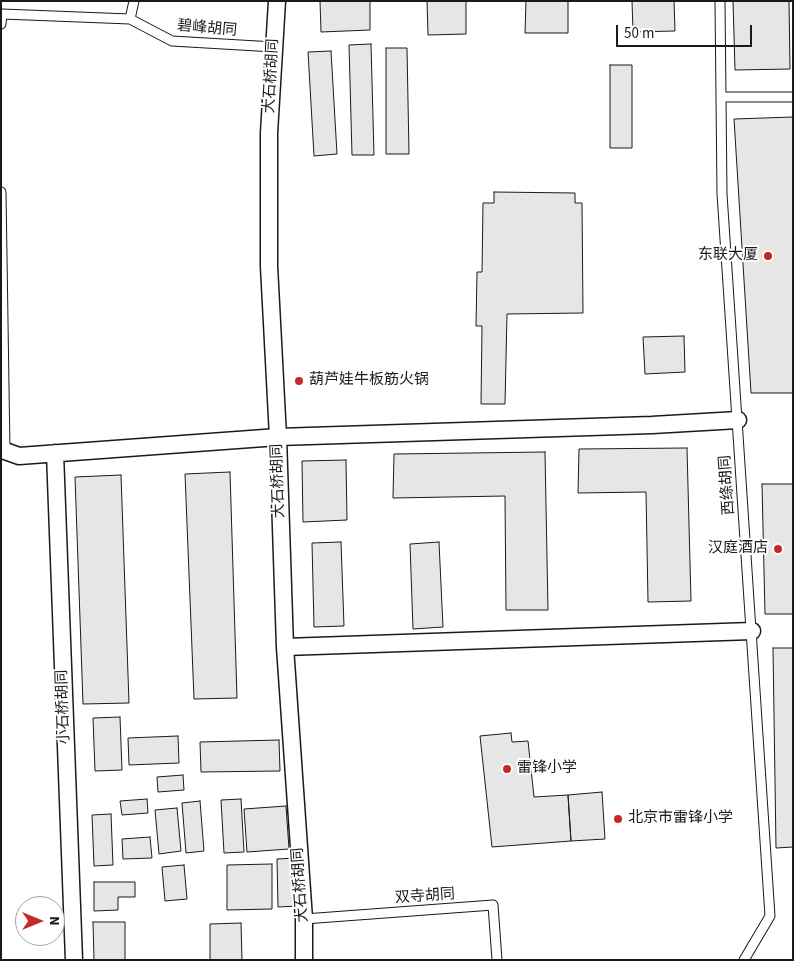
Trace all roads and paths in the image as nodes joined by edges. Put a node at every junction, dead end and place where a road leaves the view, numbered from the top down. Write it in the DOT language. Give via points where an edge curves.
graph roads {
  1 [pos="134,1"];
  2 [pos="277,1"];
  3 [pos="720,1"];
  4 [pos="130,19"];
  5 [pos="1,24"];
  6 [pos="274,47"];
  7 [pos="721,97"];
  8 [pos="793,97"];
  9 [pos="1,192"];
  10 [pos="3,324"];
  11 [pos="738,420"];
  12 [pos="278,437"];
  13 [pos="5,451"];
  14 [pos="55,453"];
  15 [pos="752,631"];
  16 [pos="284,648"];
  17 [pos="304,919"];
  18 [pos="74,960"];
  19 [pos="304,960"];
  20 [pos="497,960"];
  21 [pos="744,960"];
  1 -- 4 [label="lane"];
  2 -- 6 [label="street, 大石桥胡同"];
  3 -- 7 [label="lane, 西绦胡同"];
  4 -- 5 [label="lane, 碧峰胡同" via="2,14"];
  4 -- 6 [label="lane, 碧峰胡同" via="172,41"];
  6 -- 12 [label="street, 大石桥胡同" via="269,133 269,266"];
  7 -- 8 [label="lane"];
  7 -- 11 [label="lane, 西绦胡同" via="722,194"];
  9 -- 10 [label="lane"];
  10 -- 13 [label="lane"];
  11 -- 12 [label="street" via="652,426"];
  11 -- 15 [label="lane, 西绦胡同"];
  12 -- 14 [label="street"];
  12 -- 16 [label="street, 大石桥胡同"];
  13 -- 14 [label="street" via="19,456"];
  14 -- 18 [label="street, 小石桥胡同"];
  15 -- 16 [label="street"];
  15 -- 21 [label="lane, 西绦胡同" via="770,916"];
  16 -- 17 [label="street, 大石桥胡同"];
  17 -- 19 [label="street, 大石桥胡同"];
  17 -- 20 [label="lane, 双寺胡同" via="492,906"];
}
